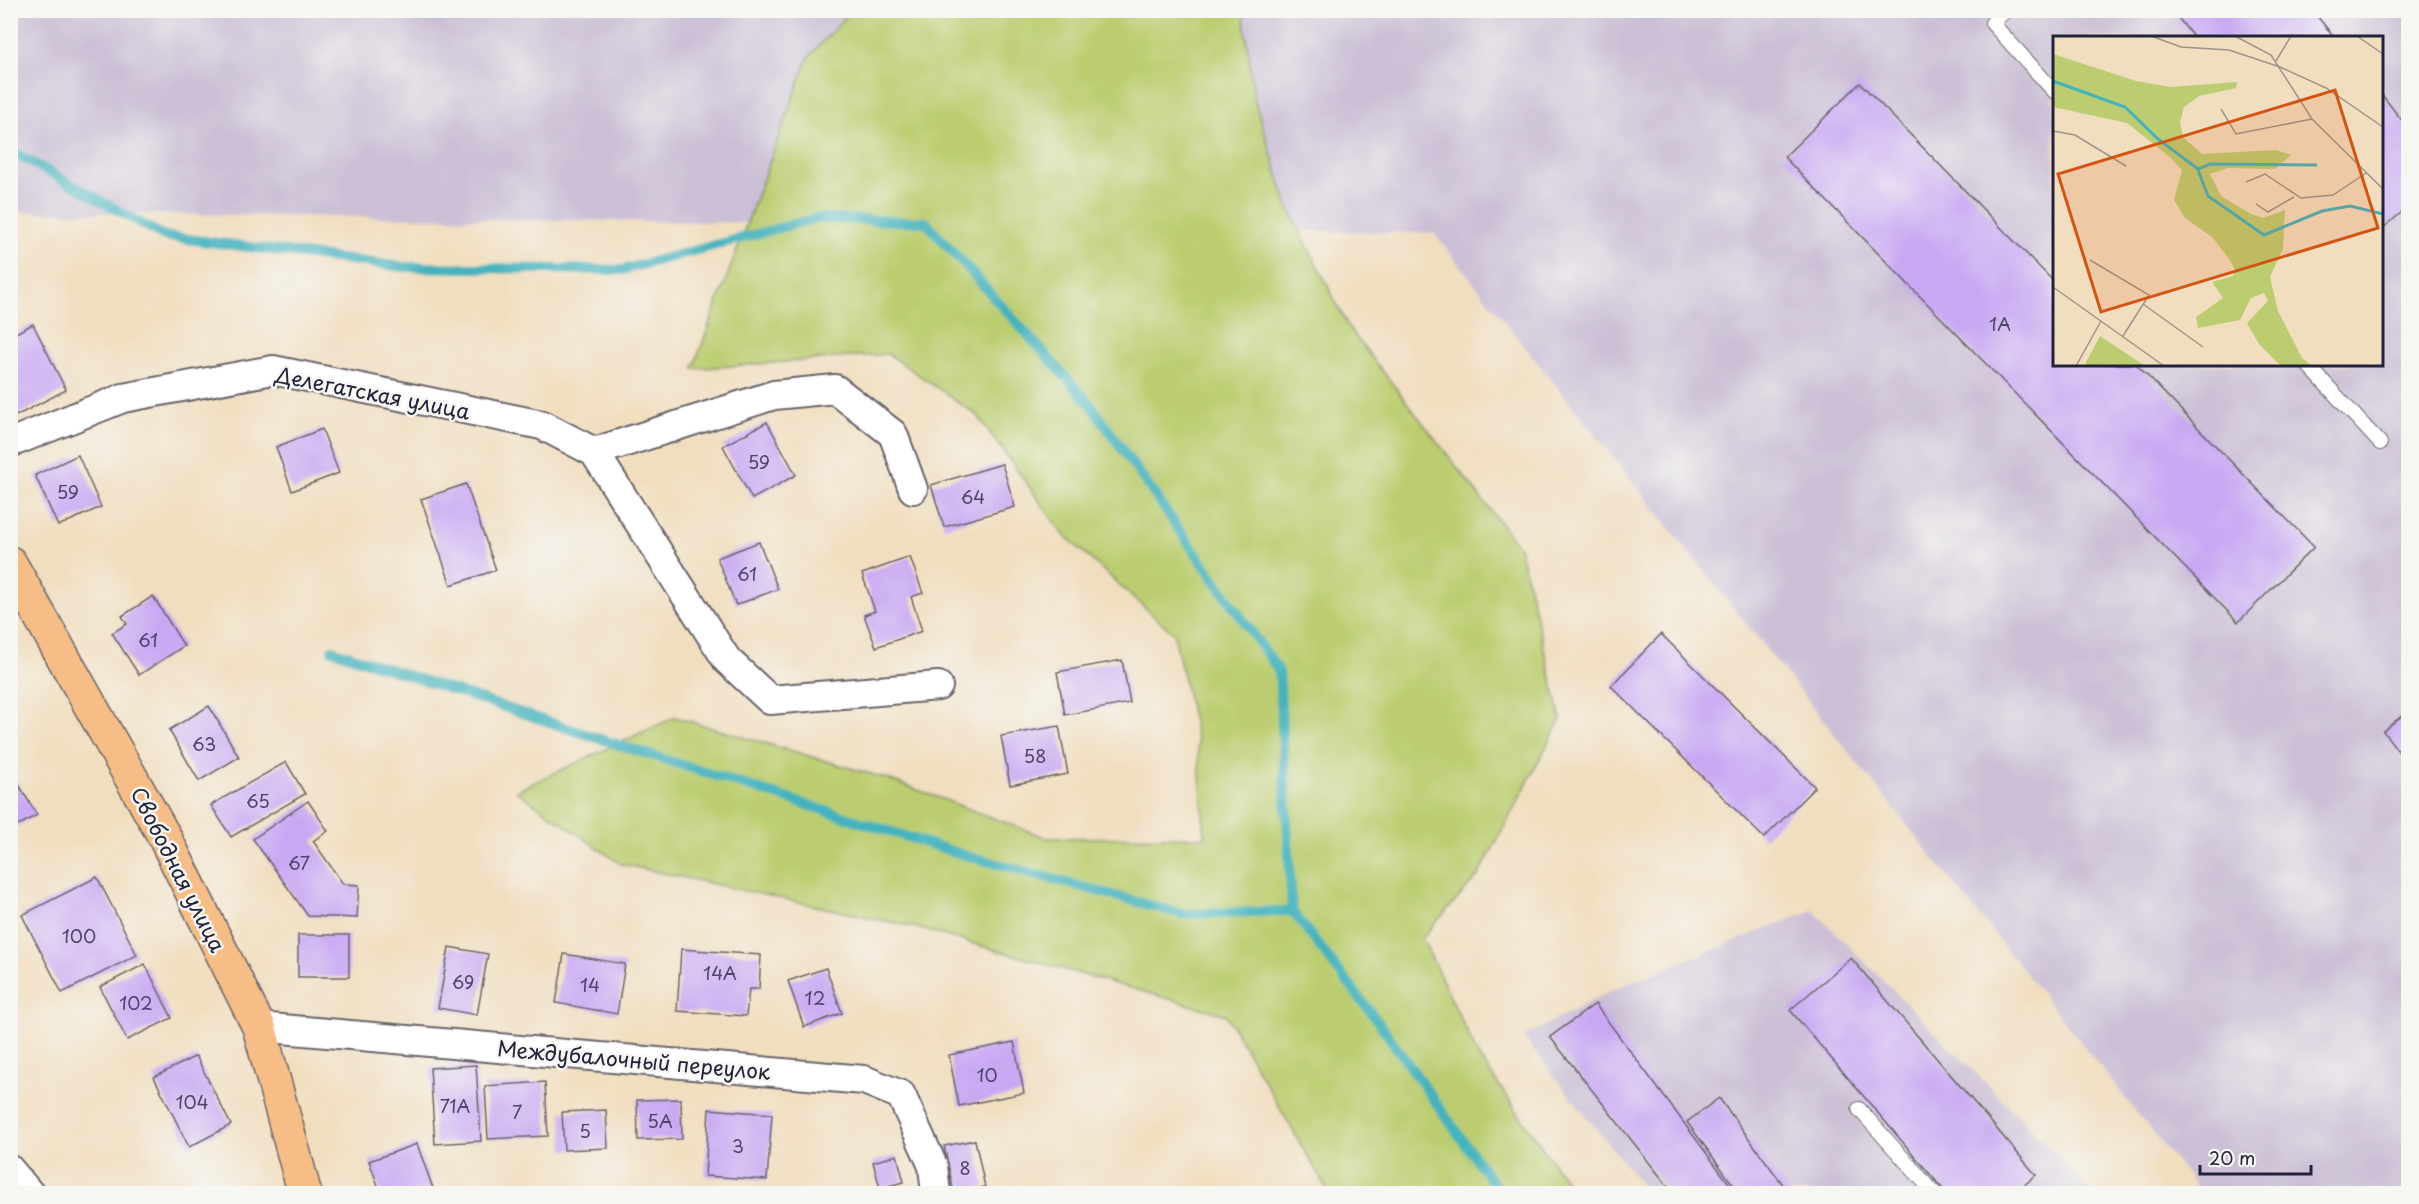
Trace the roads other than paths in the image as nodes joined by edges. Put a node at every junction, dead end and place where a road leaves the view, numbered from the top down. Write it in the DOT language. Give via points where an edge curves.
graph roads {
  1 [pos="2006,10"];
  2 [pos="2053,89"];
  3 [pos="2309,366"];
  4 [pos="10,443"];
  5 [pos="2380,443"];
  6 [pos="594,452"];
  7 [pos="913,489"];
  8 [pos="10,563"];
  9 [pos="938,686"];
  10 [pos="259,1027"];
  11 [pos="1859,1109"];
  12 [pos="10,1170"];
  13 [pos="30,1194"];
  14 [pos="305,1194"];
  15 [pos="936,1194"];
  16 [pos="1935,1194"];
  1 -- 2 [label="lane" via="1992,23"];
  3 -- 5 [label="lane"];
  4 -- 6 [label="street, Делегатская улица" via="123,398 273,370 542,425"];
  6 -- 7 [label="street" via="774,395 835,389 893,434"];
  6 -- 9 [label="street, Делегатская улица" via="727,660 770,700"];
  8 -- 10 [label="main road, Свободная улица" via="164,836"];
  10 -- 14 [label="main road, Свободная улица"];
  10 -- 15 [label="street, Междубалочный переулок" via="864,1080 901,1095 933,1166"];
  11 -- 16 [label="lane"];
  12 -- 13 [label="street"];
}
